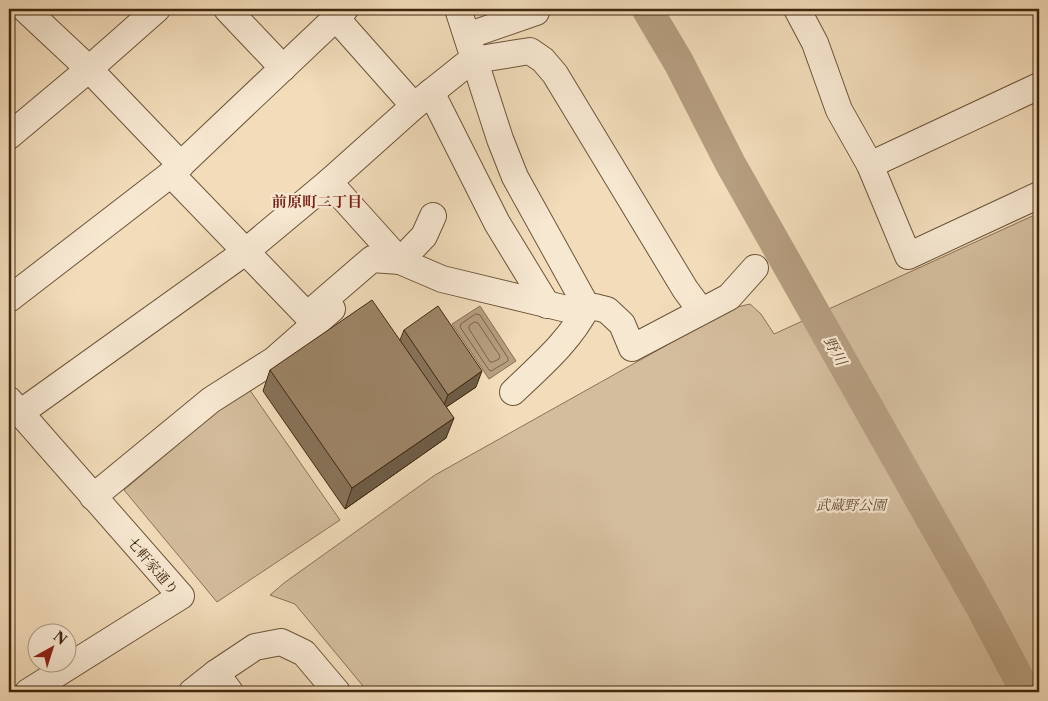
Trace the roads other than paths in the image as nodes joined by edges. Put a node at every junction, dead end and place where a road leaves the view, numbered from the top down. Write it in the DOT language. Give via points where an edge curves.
graph roads {
  1 [pos="24,9"];
  2 [pos="157,9"];
  3 [pos="227,9"];
  4 [pos="458,9"];
  5 [pos="535,9"];
  6 [pos="796,9"];
  7 [pos="341,14"];
  8 [pos="471,48"];
  9 [pos="283,68"];
  10 [pos="89,69"];
  11 [pos="1039,86"];
  12 [pos="422,99"];
  13 [pos="9,136"];
  14 [pos="870,165"];
  15 [pos="176,169"];
  16 [pos="329,182"];
  17 [pos="1039,195"];
  18 [pos="433,216"];
  19 [pos="245,252"];
  20 [pos="394,260"];
  21 [pos="755,268"];
  22 [pos="9,299"];
  23 [pos="547,305"];
  24 [pos="587,308"];
  25 [pos="701,311"];
  26 [pos="513,392"];
  27 [pos="14,406"];
  28 [pos="93,497"];
  29 [pos="223,683"];
  30 [pos="334,691"];
  31 [pos="28,692"];
  32 [pos="192,692"];
  1 -- 10 [label="street"];
  2 -- 10 [label="street"];
  3 -- 9 [label="street"];
  4 -- 8 [label="street"];
  5 -- 8 [label="street" via="536,12"];
  6 -- 14 [label="street" via="815,43 839,110"];
  7 -- 9 [label="street"];
  7 -- 12 [label="street"];
  8 -- 12 [label="street"];
  8 -- 24 [label="street" via="515,176"];
  8 -- 25 [label="street" via="530,51 543,60 555,74"];
  9 -- 15 [label="street"];
  10 -- 13 [label="street"];
  10 -- 15 [label="street"];
  11 -- 14 [label="street"];
  12 -- 16 [label="street"];
  12 -- 23 [label="street"];
  14 -- 17 [label="street" via="908,256"];
  15 -- 19 [label="street"];
  15 -- 22 [label="street"];
  16 -- 19 [label="street"];
  16 -- 20 [label="street"];
  18 -- 20 [label="street" via="424,236"];
  19 -- 20 [label="street" via="307,315 372,259"];
  19 -- 27 [label="street"];
  20 -- 23 [label="street" via="442,279"];
  20 -- 28 [label="street" via="274,360 211,400"];
  21 -- 25 [label="street" via="730,297"];
  23 -- 24 [label="street" via="575,311"];
  24 -- 25 [label="street" via="607,310 622,324 632,348"];
  24 -- 26 [label="street" via="557,349"];
  27 -- 28 [label="street, 七軒家通り"];
  28 -- 31 [label="street, 七軒家通り" via="181,596"];
  29 -- 30 [label="street" via="255,647 281,642 304,653"];
  29 -- 32 [label="street"];
}
